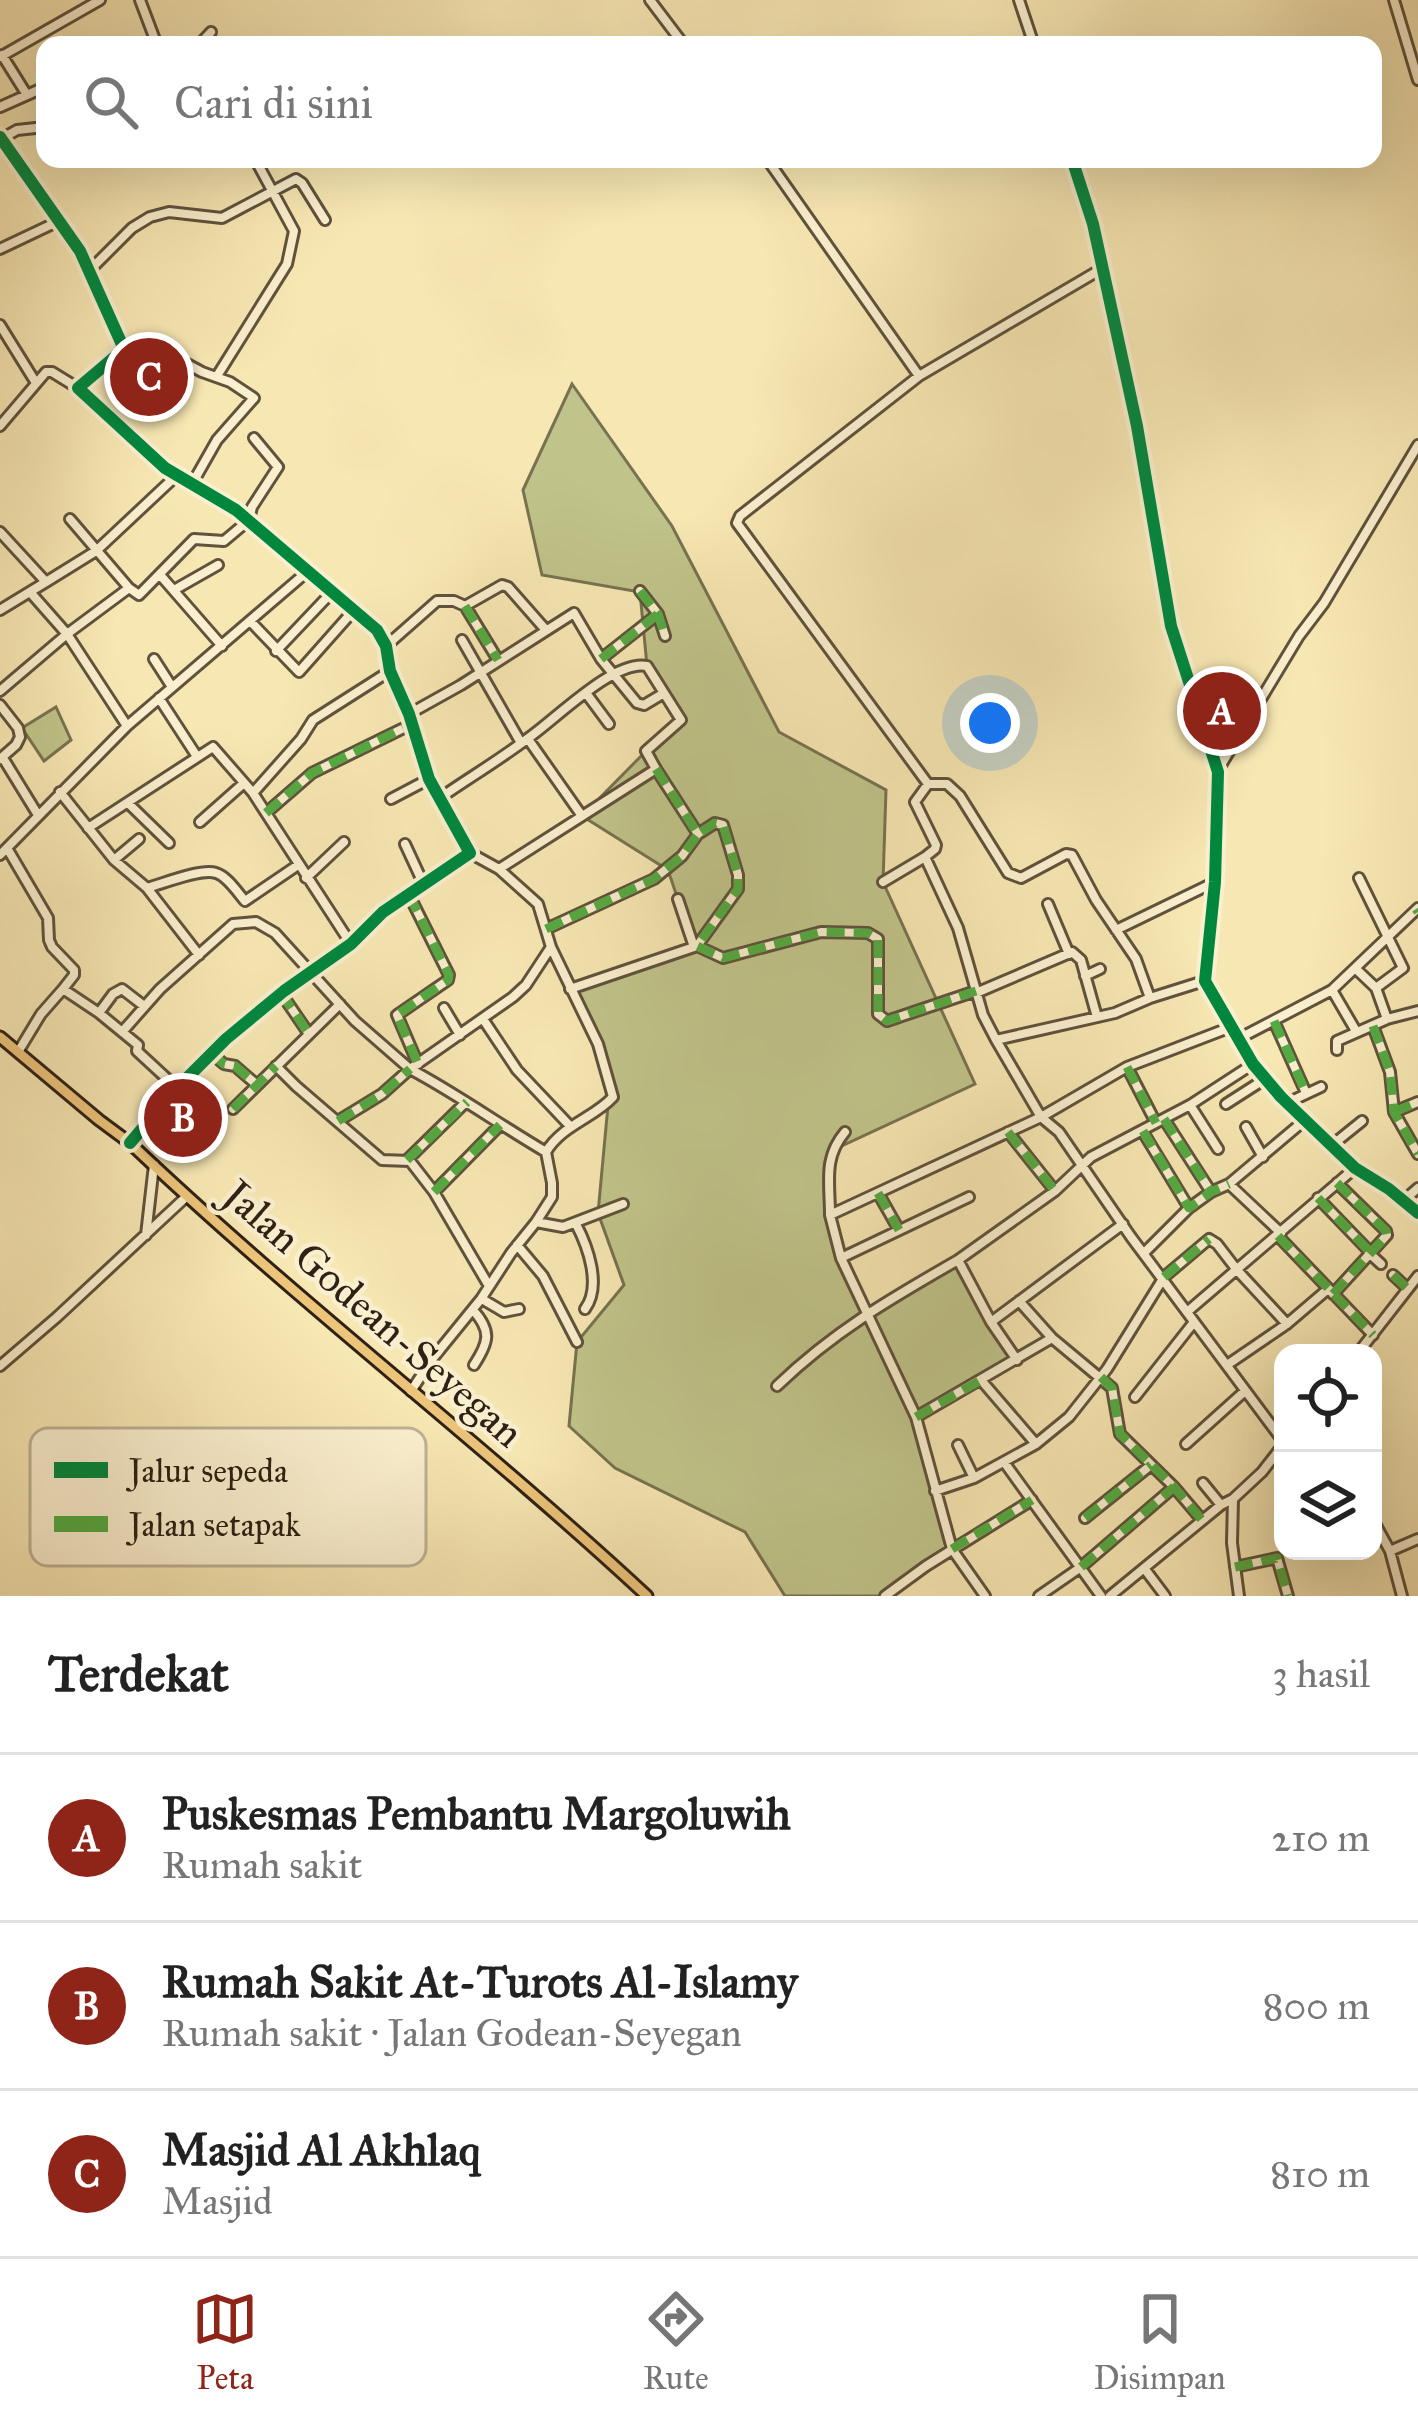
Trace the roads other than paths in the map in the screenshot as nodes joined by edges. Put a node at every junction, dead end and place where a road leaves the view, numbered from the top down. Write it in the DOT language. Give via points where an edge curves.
graph roads {
  1 [pos="100,0"];
  2 [pos="140,0"];
  3 [pos="650,0"];
  4 [pos="1019,0"];
  5 [pos="1394,0"];
  6 [pos="211,32"];
  7 [pos="36,36"];
  8 [pos="36,36"];
  9 [pos="154,36"];
  10 [pos="207,36"];
  11 [pos="677,36"];
  12 [pos="1031,36"];
  13 [pos="1,56"];
  14 [pos="1418,80"];
  15 [pos="36,91"];
  16 [pos="27,95"];
  17 [pos="0,107"];
  18 [pos="36,127"];
  19 [pos="1,138"];
  20 [pos="259,168"];
  21 [pos="773,168"];
  22 [pos="1075,168"];
  23 [pos="274,192"];
  24 [pos="325,220"];
  25 [pos="59,221"];
  26 [pos="0,249"];
  27 [pos="1102,268"];
  28 [pos="89,271"];
  29 [pos="0,325"];
  30 [pos="124,349"];
  31 [pos="217,376"];
  32 [pos="919,376"];
  33 [pos="36,383"];
  34 [pos="78,388"];
  35 [pos="0,404"];
  36 [pos="10,414"];
  37 [pos="0,426"];
  38 [pos="254,439"];
  39 [pos="1418,445"];
  40 [pos="178,474"];
  41 [pos="192,484"];
  42 [pos="70,519"];
  43 [pos="249,520"];
  44 [pos="0,532"];
  45 [pos="97,551"];
  46 [pos="218,565"];
  47 [pos="308,571"];
  48 [pos="160,576"];
  49 [pos="46,582"];
  50 [pos="129,588"];
  51 [pos="174,590"];
  52 [pos="640,591"];
  53 [pos="30,592"];
  54 [pos="332,592"];
  55 [pos="466,606"];
  56 [pos="0,610"];
  57 [pos="354,610"];
  58 [pos="658,614"];
  59 [pos="250,622"];
  60 [pos="545,629"];
  61 [pos="67,634"];
  62 [pos="665,636"];
  63 [pos="462,640"];
  64 [pos="222,646"];
  65 [pos="386,646"];
  66 [pos="277,651"];
  67 [pos="154,658"];
  68 [pos="601,659"];
  69 [pos="498,660"];
  70 [pos="390,671"];
  71 [pos="482,672"];
  72 [pos="612,675"];
  73 [pos="172,687"];
  74 [pos="0,691"];
  75 [pos="586,693"];
  76 [pos="664,693"];
  77 [pos="160,698"];
  78 [pos="0,705"];
  79 [pos="411,719"];
  80 [pos="610,724"];
  81 [pos="127,726"];
  82 [pos="525,741"];
  83 [pos="196,755"];
  84 [pos="2,758"];
  85 [pos="656,769"];
  86 [pos="1217,772"];
  87 [pos="429,779"];
  88 [pos="244,783"];
  89 [pos="928,784"];
  90 [pos="60,792"];
  91 [pos="253,793"];
  92 [pos="440,798"];
  93 [pos="392,799"];
  94 [pos="129,803"];
  95 [pos="266,813"];
  96 [pos="38,815"];
  97 [pos="582,816"];
  98 [pos="200,822"];
  99 [pos="88,828"];
  100 [pos="698,834"];
  101 [pos="139,839"];
  102 [pos="344,842"];
  103 [pos="170,843"];
  104 [pos="405,844"];
  105 [pos="3,851"];
  106 [pos="470,854"];
  107 [pos="926,857"];
  108 [pos="114,860"];
  109 [pos="298,865"];
  110 [pos="499,869"];
  111 [pos="306,878"];
  112 [pos="1359,878"];
  113 [pos="883,882"];
  114 [pos="1215,882"];
  115 [pos="424,885"];
  116 [pos="147,888"];
  117 [pos="409,895"];
  118 [pos="677,899"];
  119 [pos="245,901"];
  120 [pos="1048,904"];
  121 [pos="1417,910"];
  122 [pos="250,921"];
  123 [pos="546,929"];
  124 [pos="1116,930"];
  125 [pos="1387,939"];
  126 [pos="351,944"];
  127 [pos="551,947"];
  128 [pos="696,947"];
  129 [pos="1069,954"];
  130 [pos="199,956"];
  131 [pos="1356,969"];
  132 [pos="1100,970"];
  133 [pos="309,973"];
  134 [pos="1085,976"];
  135 [pos="1205,981"];
  136 [pos="1376,988"];
  137 [pos="63,989"];
  138 [pos="570,989"];
  139 [pos="1332,990"];
  140 [pos="976,992"];
  141 [pos="281,993"];
  142 [pos="1150,998"];
  143 [pos="340,1004"];
  144 [pos="144,1006"];
  145 [pos="445,1009"];
  146 [pos="1418,1011"];
  147 [pos="99,1012"];
  148 [pos="1097,1017"];
  149 [pos="483,1019"];
  150 [pos="1388,1019"];
  151 [pos="1274,1021"];
  152 [pos="1373,1026"];
  153 [pos="1231,1027"];
  154 [pos="1356,1031"];
  155 [pos="122,1032"];
  156 [pos="309,1034"];
  157 [pos="460,1035"];
  158 [pos="0,1037"];
  159 [pos="1238,1039"];
  160 [pos="996,1040"];
  161 [pos="1337,1050"];
  162 [pos="18,1052"];
  163 [pos="211,1053"];
  164 [pos="1253,1064"];
  165 [pos="276,1066"];
  166 [pos="414,1066"];
  167 [pos="1126,1067"];
  168 [pos="1264,1079"];
  169 [pos="257,1085"];
  170 [pos="1321,1087"];
  171 [pos="177,1088"];
  172 [pos="1306,1093"];
  173 [pos="466,1102"];
  174 [pos="1418,1102"];
  175 [pos="1287,1103"];
  176 [pos="1226,1104"];
  177 [pos="1190,1105"];
  178 [pos="233,1108"];
  179 [pos="1394,1112"];
  180 [pos="1041,1118"];
  181 [pos="1305,1120"];
  182 [pos="1362,1120"];
  183 [pos="338,1121"];
  184 [pos="1160,1121"];
  185 [pos="500,1125"];
  186 [pos="570,1126"];
  187 [pos="1246,1127"];
  188 [pos="1143,1131"];
  189 [pos="845,1132"];
  190 [pos="1008,1132"];
  191 [pos="130,1143"];
  192 [pos="1331,1146"];
  193 [pos="1218,1149"];
  194 [pos="546,1152"];
  195 [pos="1418,1154"];
  196 [pos="1263,1157"];
  197 [pos="407,1160"];
  198 [pos="154,1165"];
  199 [pos="1083,1165"];
  200 [pos="1355,1168"];
  201 [pos="1337,1183"];
  202 [pos="1228,1184"];
  203 [pos="1418,1188"];
  204 [pos="1055,1191"];
  205 [pos="434,1192"];
  206 [pos="878,1192"];
  207 [pos="1211,1192"];
  208 [pos="187,1196"];
  209 [pos="968,1197"];
  210 [pos="1318,1198"];
  211 [pos="1403,1201"];
  212 [pos="623,1204"];
  213 [pos="1189,1208"];
  214 [pos="1418,1214"];
  215 [pos="830,1215"];
  216 [pos="536,1222"];
  217 [pos="576,1224"];
  218 [pos="1124,1224"];
  219 [pos="899,1230"];
  220 [pos="1280,1234"];
  221 [pos="146,1236"];
  222 [pos="517,1245"];
  223 [pos="1144,1253"];
  224 [pos="1370,1253"];
  225 [pos="842,1258"];
  226 [pos="958,1260"];
  227 [pos="1381,1264"];
  228 [pos="1237,1270"];
  229 [pos="1393,1275"];
  230 [pos="1418,1276"];
  231 [pos="1164,1277"];
  232 [pos="489,1286"];
  233 [pos="1408,1289"];
  234 [pos="1330,1291"];
  235 [pos="481,1299"];
  236 [pos="1019,1301"];
  237 [pos="586,1309"];
  238 [pos="473,1310"];
  239 [pos="519,1310"];
  240 [pos="867,1312"];
  241 [pos="1187,1312"];
  242 [pos="991,1322"];
  243 [pos="1194,1322"];
  244 [pos="1287,1324"];
  245 [pos="1373,1335"];
  246 [pos="1052,1338"];
  247 [pos="577,1342"];
  248 [pos="1366,1344"];
  249 [pos="1017,1360"];
  250 [pos="474,1365"];
  251 [pos="1227,1365"];
  252 [pos="0,1366"];
  253 [pos="1101,1377"];
  254 [pos="981,1380"];
  255 [pos="777,1386"];
  256 [pos="1245,1390"];
  257 [pos="411,1391"];
  258 [pos="1135,1397"];
  259 [pos="916,1417"];
  260 [pos="1274,1430"];
  261 [pos="1036,1444"];
  262 [pos="1186,1444"];
  263 [pos="958,1445"];
  264 [pos="1276,1452"];
  265 [pos="1004,1462"];
  266 [pos="1150,1465"];
  267 [pos="974,1478"];
  268 [pos="1203,1483"];
  269 [pos="1174,1487"];
  270 [pos="935,1491"];
  271 [pos="1233,1499"];
  272 [pos="1031,1500"];
  273 [pos="1221,1505"];
  274 [pos="1085,1518"];
  275 [pos="1202,1520"];
  276 [pos="1382,1536"];
  277 [pos="1418,1539"];
  278 [pos="952,1550"];
  279 [pos="1390,1551"];
  280 [pos="1234,1567"];
  281 [pos="1081,1568"];
  282 [pos="1144,1568"];
  283 [pos="647,1596"];
  284 [pos="885,1596"];
  285 [pos="985,1596"];
  286 [pos="1039,1596"];
  287 [pos="1101,1596"];
  288 [pos="1110,1596"];
  289 [pos="1166,1596"];
  290 [pos="1240,1596"];
  291 [pos="1288,1596"];
  292 [pos="1402,1596"];
  1 -- 8 [label="street"];
  2 -- 9 [label="street"];
  3 -- 11 [label="street"];
  4 -- 12 [label="street"];
  5 -- 14 [label="street"];
  6 -- 10 [label="street"];
  7 -- 13 [label="street"];
  13 -- 16 [label="street"];
  15 -- 16 [label="street"];
  16 -- 17 [label="street"];
  18 -- 19 [label="street"];
  19 -- 25 [label="street"];
  20 -- 23 [label="street"];
  21 -- 32 [label="street"];
  22 -- 27 [label="street"];
  23 -- 24 [label="street" via="300,180"];
  23 -- 28 [label="street" via="222,218 150,217"];
  23 -- 31 [label="street" via="294,231 287,264"];
  25 -- 26 [label="street"];
  25 -- 28 [label="street"];
  27 -- 32 [label="street"];
  27 -- 86 [label="street" via="1171,626"];
  28 -- 30 [label="street"];
  29 -- 33 [label="street"];
  30 -- 31 [label="street" via="150,344"];
  30 -- 34 [label="street"];
  31 -- 41 [label="street" via="254,401 217,440"];
  32 -- 89 [label="street" via="736,523"];
  33 -- 34 [label="street" via="49,371"];
  33 -- 36 [label="street"];
  34 -- 40 [label="street"];
  35 -- 36 [label="street"];
  36 -- 37 [label="street"];
  38 -- 43 [label="street" via="278,467"];
  39 -- 86 [label="street"];
  40 -- 41 [label="street"];
  40 -- 45 [label="street"];
  41 -- 43 [label="street"];
  42 -- 45 [label="street"];
  43 -- 47 [label="street"];
  43 -- 48 [label="street" via="224,541 194,539"];
  44 -- 49 [label="street"];
  45 -- 49 [label="street"];
  45 -- 50 [label="street"];
  46 -- 51 [label="street"];
  47 -- 54 [label="street"];
  47 -- 59 [label="street"];
  48 -- 50 [label="street" via="139,595"];
  48 -- 51 [label="street"];
  49 -- 53 [label="street"];
  50 -- 61 [label="street"];
  51 -- 64 [label="street"];
  52 -- 58 [label="street"];
  53 -- 56 [label="street"];
  53 -- 61 [label="street"];
  54 -- 57 [label="street"];
  54 -- 66 [label="street"];
  55 -- 60 [label="street" via="506,585"];
  55 -- 65 [label="street" via="437,601"];
  55 -- 69 [label="street"];
  57 -- 65 [label="street"];
  57 -- 66 [label="street" via="299,672"];
  58 -- 62 [label="street"];
  58 -- 68 [label="street"];
  59 -- 64 [label="street"];
  59 -- 66 [label="street"];
  60 -- 68 [label="street" via="574,613"];
  60 -- 69 [label="street"];
  61 -- 74 [label="street"];
  61 -- 81 [label="street"];
  63 -- 71 [label="street"];
  64 -- 73 [label="street"];
  65 -- 70 [label="street"];
  67 -- 73 [label="street"];
  68 -- 72 [label="street"];
  69 -- 71 [label="street"];
  70 -- 79 [label="street"];
  70 -- 91 [label="street" via="313,719"];
  71 -- 79 [label="street"];
  71 -- 82 [label="street"];
  72 -- 75 [label="street"];
  72 -- 76 [label="street" via="640,704"];
  72 -- 76 [label="street" via="644,664"];
  73 -- 77 [label="street"];
  75 -- 80 [label="street"];
  75 -- 82 [label="street"];
  76 -- 85 [label="street" via="681,720 646,749"];
  77 -- 81 [label="street"];
  77 -- 83 [label="street"];
  78 -- 84 [label="street" via="20,737"];
  79 -- 87 [label="street"];
  79 -- 95 [label="street" via="313,773"];
  81 -- 90 [label="street"];
  82 -- 92 [label="street"];
  82 -- 97 [label="street"];
  83 -- 88 [label="street" via="213,747"];
  83 -- 94 [label="street"];
  84 -- 96 [label="street"];
  85 -- 97 [label="street"];
  85 -- 100 [label="street"];
  86 -- 114 [label="street"];
  87 -- 92 [label="street"];
  87 -- 93 [label="street"];
  88 -- 91 [label="street"];
  88 -- 98 [label="street"];
  89 -- 107 [label="street" via="915,802 936,844"];
  89 -- 124 [label="street" via="956,792 1014,877 1072,855"];
  90 -- 96 [label="street"];
  90 -- 99 [label="street"];
  91 -- 95 [label="street"];
  92 -- 106 [label="street"];
  94 -- 99 [label="street"];
  94 -- 103 [label="street"];
  95 -- 109 [label="street"];
  96 -- 105 [label="street"];
  97 -- 110 [label="street"];
  99 -- 108 [label="street"];
  100 -- 123 [label="street" via="654,879"];
  100 -- 128 [label="street" via="723,825 739,884"];
  101 -- 108 [label="street"];
  102 -- 111 [label="street"];
  104 -- 115 [label="street"];
  105 -- 137 [label="street" via="49,918 52,947 74,970"];
  106 -- 110 [label="street"];
  106 -- 115 [label="street"];
  107 -- 113 [label="street"];
  107 -- 140 [label="street"];
  108 -- 116 [label="street"];
  109 -- 111 [label="street"];
  109 -- 119 [label="street"];
  110 -- 123 [label="street" via="538,904"];
  111 -- 126 [label="street"];
  112 -- 125 [label="street"];
  114 -- 124 [label="street"];
  114 -- 135 [label="street"];
  115 -- 117 [label="street"];
  116 -- 119 [label="street" via="216,872"];
  116 -- 130 [label="street"];
  117 -- 126 [label="street"];
  117 -- 166 [label="street" via="449,975 397,1015"];
  118 -- 128 [label="street"];
  119 -- 122 [label="street"];
  120 -- 129 [label="street"];
  121 -- 125 [label="street"];
  122 -- 130 [label="street" via="233,924"];
  122 -- 133 [label="street" via="275,933"];
  123 -- 127 [label="street"];
  124 -- 142 [label="street"];
  125 -- 131 [label="street"];
  125 -- 136 [label="street" via="1403,970"];
  126 -- 133 [label="street"];
  127 -- 138 [label="street"];
  127 -- 149 [label="street" via="526,985"];
  128 -- 138 [label="street"];
  128 -- 140 [label="street" via="723,958 821,932 871,934 878,939 878,1014 887,1022"];
  129 -- 134 [label="street" via="1078,955"];
  129 -- 140 [label="street"];
  130 -- 144 [label="street"];
  131 -- 136 [label="street"];
  131 -- 139 [label="street"];
  132 -- 134 [label="street"];
  133 -- 141 [label="street"];
  133 -- 143 [label="street"];
  134 -- 148 [label="street"];
  135 -- 142 [label="street"];
  135 -- 153 [label="street"];
  136 -- 150 [label="street"];
  137 -- 147 [label="street"];
  137 -- 162 [label="street"];
  138 -- 186 [label="street" via="613,1097"];
  139 -- 151 [label="street"];
  139 -- 154 [label="street"];
  140 -- 160 [label="street"];
  141 -- 156 [label="street"];
  141 -- 163 [label="street"];
  142 -- 148 [label="street"];
  143 -- 156 [label="street"];
  143 -- 166 [label="street"];
  144 -- 147 [label="street" via="122,989"];
  144 -- 155 [label="street"];
  145 -- 157 [label="street"];
  146 -- 150 [label="street"];
  147 -- 155 [label="street"];
  148 -- 160 [label="street"];
  149 -- 157 [label="street"];
  149 -- 186 [label="street"];
  150 -- 152 [label="street"];
  151 -- 159 [label="street"];
  151 -- 172 [label="street"];
  152 -- 154 [label="street"];
  152 -- 179 [label="street"];
  153 -- 159 [label="street"];
  153 -- 167 [label="street"];
  154 -- 161 [label="street" via="1337,1041"];
  155 -- 171 [label="street"];
  156 -- 165 [label="street"];
  157 -- 166 [label="street"];
  158 -- 162 [label="main road, Jalan Godean-Seyegan"];
  159 -- 164 [label="street"];
  160 -- 180 [label="street"];
  162 -- 191 [label="main road, Jalan Godean-Seyegan"];
  163 -- 169 [label="street"];
  163 -- 171 [label="street"];
  164 -- 168 [label="street"];
  164 -- 177 [label="street"];
  165 -- 169 [label="street"];
  165 -- 183 [label="street"];
  166 -- 173 [label="street"];
  166 -- 183 [label="street"];
  167 -- 180 [label="street"];
  167 -- 184 [label="street"];
  168 -- 175 [label="street"];
  168 -- 176 [label="street"];
  169 -- 178 [label="street"];
  170 -- 172 [label="street"];
  171 -- 191 [label="street"];
  172 -- 175 [label="street"];
  173 -- 185 [label="street"];
  173 -- 197 [label="street"];
  174 -- 179 [label="street"];
  175 -- 181 [label="street"];
  177 -- 184 [label="street"];
  177 -- 193 [label="street"];
  179 -- 195 [label="street"];
  180 -- 190 [label="street"];
  180 -- 199 [label="street"];
  181 -- 192 [label="street"];
  181 -- 196 [label="street"];
  182 -- 192 [label="street"];
  183 -- 197 [label="street" via="382,1160"];
  184 -- 188 [label="street"];
  184 -- 207 [label="street"];
  185 -- 194 [label="street"];
  185 -- 205 [label="street"];
  186 -- 194 [label="street"];
  187 -- 196 [label="street"];
  188 -- 199 [label="street"];
  188 -- 213 [label="street"];
  189 -- 215 [label="street" via="830,1158"];
  190 -- 204 [label="street"];
  190 -- 206 [label="street"];
  191 -- 198 [label="main road, Jalan Godean-Seyegan"];
  192 -- 200 [label="street"];
  194 -- 216 [label="street" via="553,1184"];
  196 -- 202 [label="street"];
  197 -- 205 [label="street"];
  198 -- 208 [label="main road, Jalan Godean-Seyegan"];
  198 -- 221 [label="street"];
  199 -- 204 [label="street"];
  199 -- 218 [label="street"];
  200 -- 201 [label="street"];
  200 -- 211 [label="street"];
  201 -- 210 [label="street"];
  201 -- 224 [label="street" via="1386,1231"];
  202 -- 207 [label="street"];
  202 -- 220 [label="street"];
  203 -- 211 [label="street"];
  204 -- 226 [label="street"];
  205 -- 232 [label="street"];
  206 -- 215 [label="street"];
  206 -- 219 [label="street"];
  207 -- 213 [label="street"];
  208 -- 221 [label="street"];
  208 -- 257 [label="main road, Jalan Godean-Seyegan"];
  209 -- 219 [label="street"];
  210 -- 220 [label="street"];
  210 -- 224 [label="street"];
  211 -- 214 [label="street"];
  212 -- 217 [label="street"];
  213 -- 223 [label="street"];
  215 -- 225 [label="street"];
  216 -- 217 [label="street"];
  216 -- 222 [label="street"];
  217 -- 237 [label="street" via="594,1292"];
  218 -- 223 [label="street"];
  218 -- 236 [label="street"];
  219 -- 225 [label="street"];
  220 -- 228 [label="street"];
  220 -- 234 [label="street"];
  221 -- 252 [label="street"];
  222 -- 232 [label="street"];
  222 -- 247 [label="street"];
  223 -- 231 [label="street"];
  224 -- 227 [label="street"];
  224 -- 234 [label="street"];
  225 -- 240 [label="street"];
  226 -- 240 [label="street"];
  226 -- 242 [label="street"];
  228 -- 231 [label="street" via="1209,1239"];
  228 -- 241 [label="street"];
  228 -- 244 [label="street"];
  229 -- 233 [label="street"];
  230 -- 233 [label="street"];
  231 -- 241 [label="street"];
  231 -- 253 [label="street"];
  232 -- 235 [label="street"];
  233 -- 245 [label="street"];
  234 -- 244 [label="street"];
  234 -- 245 [label="street"];
  235 -- 238 [label="street"];
  235 -- 239 [label="street" via="500,1311"];
  236 -- 242 [label="street"];
  236 -- 246 [label="street"];
  238 -- 250 [label="street" via="486,1331"];
  238 -- 257 [label="street"];
  240 -- 255 [label="street"];
  240 -- 259 [label="street"];
  241 -- 243 [label="street"];
  242 -- 249 [label="street"];
  243 -- 251 [label="street"];
  243 -- 258 [label="street"];
  244 -- 251 [label="street"];
  245 -- 248 [label="street"];
  246 -- 249 [label="street"];
  246 -- 253 [label="street"];
  249 -- 254 [label="street"];
  251 -- 256 [label="street"];
  253 -- 261 [label="street"];
  253 -- 266 [label="street" via="1112,1388 1120,1434"];
  254 -- 259 [label="street"];
  254 -- 261 [label="street"];
  256 -- 260 [label="street"];
  256 -- 262 [label="street"];
  257 -- 283 [label="main road, Jalan Godean-Seyegan"];
  259 -- 270 [label="street"];
  261 -- 265 [label="street"];
  263 -- 267 [label="street"];
  264 -- 271 [label="street"];
  265 -- 267 [label="street"];
  265 -- 272 [label="street"];
  266 -- 269 [label="street"];
  266 -- 274 [label="street"];
  267 -- 270 [label="street"];
  268 -- 273 [label="street"];
  269 -- 275 [label="street"];
  269 -- 281 [label="street"];
  270 -- 278 [label="street"];
  271 -- 273 [label="street"];
  271 -- 280 [label="street"];
  272 -- 278 [label="street"];
  272 -- 281 [label="street"];
  273 -- 275 [label="street"];
  275 -- 282 [label="street"];
  276 -- 279 [label="street"];
  277 -- 279 [label="street"];
  278 -- 284 [label="street"];
  278 -- 285 [label="street"];
  279 -- 292 [label="street"];
  280 -- 290 [label="street"];
  280 -- 291 [label="street" via="1277,1558"];
  281 -- 286 [label="street"];
  281 -- 287 [label="street"];
  282 -- 288 [label="street"];
  282 -- 289 [label="street"];
}
